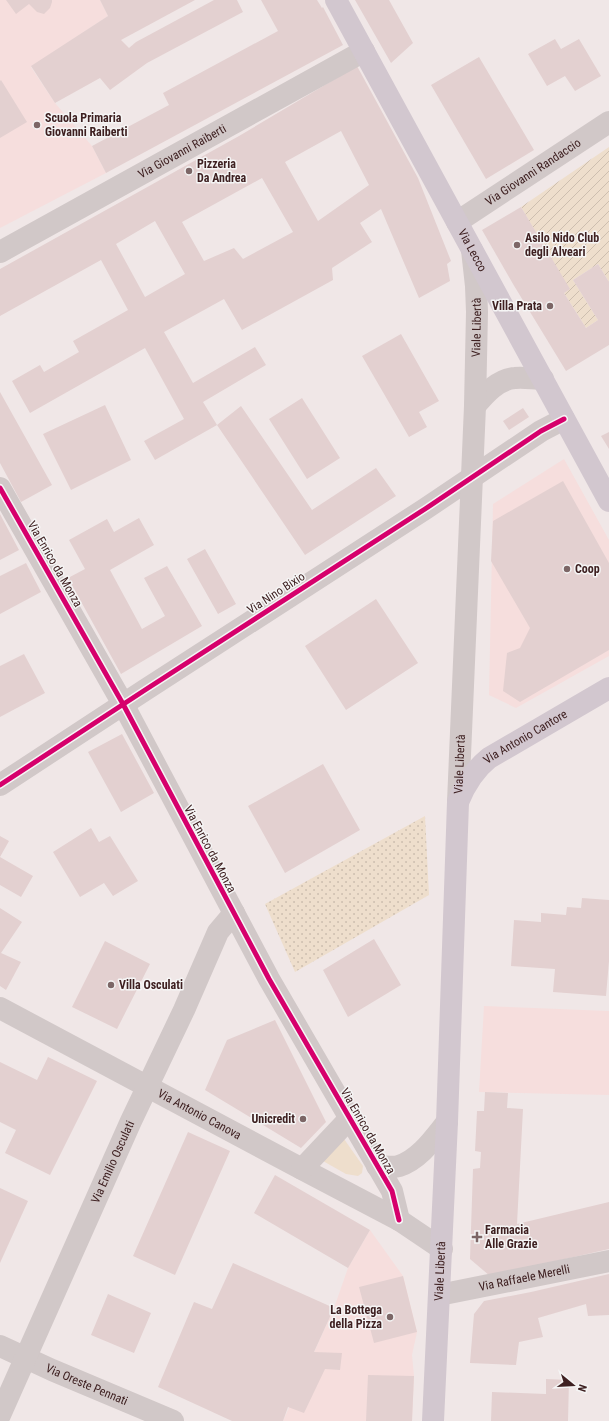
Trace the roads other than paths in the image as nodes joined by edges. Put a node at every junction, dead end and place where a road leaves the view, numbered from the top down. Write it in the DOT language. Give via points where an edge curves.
graph roads {
  1 [pos="336,0"];
  2 [pos="364,51"];
  3 [pos="609,122"];
  4 [pos="457,222"];
  5 [pos="472,248"];
  6 [pos="0,252"];
  7 [pos="543,379"];
  8 [pos="475,406"];
  9 [pos="564,418"];
  10 [pos="473,477"];
  11 [pos="0,488"];
  12 [pos="609,501"];
  13 [pos="609,688"];
  14 [pos="123,704"];
  15 [pos="0,785"];
  16 [pos="458,802"];
  17 [pos="234,913"];
  18 [pos="0,1008"];
  19 [pos="147,1087"];
  20 [pos="350,1118"];
  21 [pos="447,1122"];
  22 [pos="377,1166"];
  23 [pos="302,1169"];
  24 [pos="399,1220"];
  25 [pos="442,1249"];
  26 [pos="609,1261"];
  27 [pos="439,1295"];
  28 [pos="0,1346"];
  29 [pos="26,1358"];
  30 [pos="0,1416"];
  31 [pos="173,1421"];
  32 [pos="434,1421"];
  1 -- 2 [label="main road, Via Lecco"];
  2 -- 4 [label="main road, Via Lecco"];
  2 -- 6 [label="street, Via Giovanni Raiberti"];
  3 -- 4 [label="street, Via Giovanni Randaccio"];
  4 -- 5 [label="main road, Via Lecco"];
  5 -- 7 [label="main road, Via Lecco"];
  5 -- 8 [label="street, Viale Libertà" via="477,305"];
  7 -- 8 [label="street" via="514,378 496,385"];
  7 -- 9 [label="main road, Via Lecco"];
  8 -- 10 [label="street, Viale Libertà"];
  9 -- 10 [label="street, Via Nino Bixio"];
  9 -- 12 [label="main road, Via Lecco"];
  10 -- 14 [label="street, Via Nino Bixio"];
  10 -- 16 [label="street, Viale Libertà"];
  11 -- 14 [label="street, Via Enrico da Monza"];
  13 -- 16 [label="main road, Via Antonio Cantore" via="481,764"];
  14 -- 15 [label="street, Via Nino Bixio"];
  14 -- 17 [label="street, Via Enrico da Monza"];
  16 -- 21 [label="main road, Viale Libertà"];
  17 -- 19 [label="street, Via Emilio Osculati" via="218,932"];
  17 -- 20 [label="street, Via Enrico da Monza" via="269,979"];
  18 -- 19 [label="street, Via Antonio Canova"];
  19 -- 23 [label="street, Via Antonio Canova"];
  19 -- 29 [label="street, Via Emilio Osculati"];
  20 -- 22 [label="street, Via Enrico da Monza"];
  20 -- 23 [label="street"];
  21 -- 22 [label="street" via="430,1144 414,1158 398,1167"];
  21 -- 25 [label="main road, Viale Libertà"];
  22 -- 24 [label="street, Via Enrico da Monza" via="392,1191"];
  23 -- 24 [label="street, Via Antonio Canova"];
  24 -- 25 [label="street"];
  25 -- 27 [label="main road, Viale Libertà"];
  26 -- 27 [label="street, Via Raffaele Merelli"];
  27 -- 32 [label="main road, Viale Libertà"];
  28 -- 29 [label="street, Via Oreste Pennati"];
  29 -- 30 [label="street, Via Emilio Osculati"];
  29 -- 31 [label="street, Via Oreste Pennati"];
}
